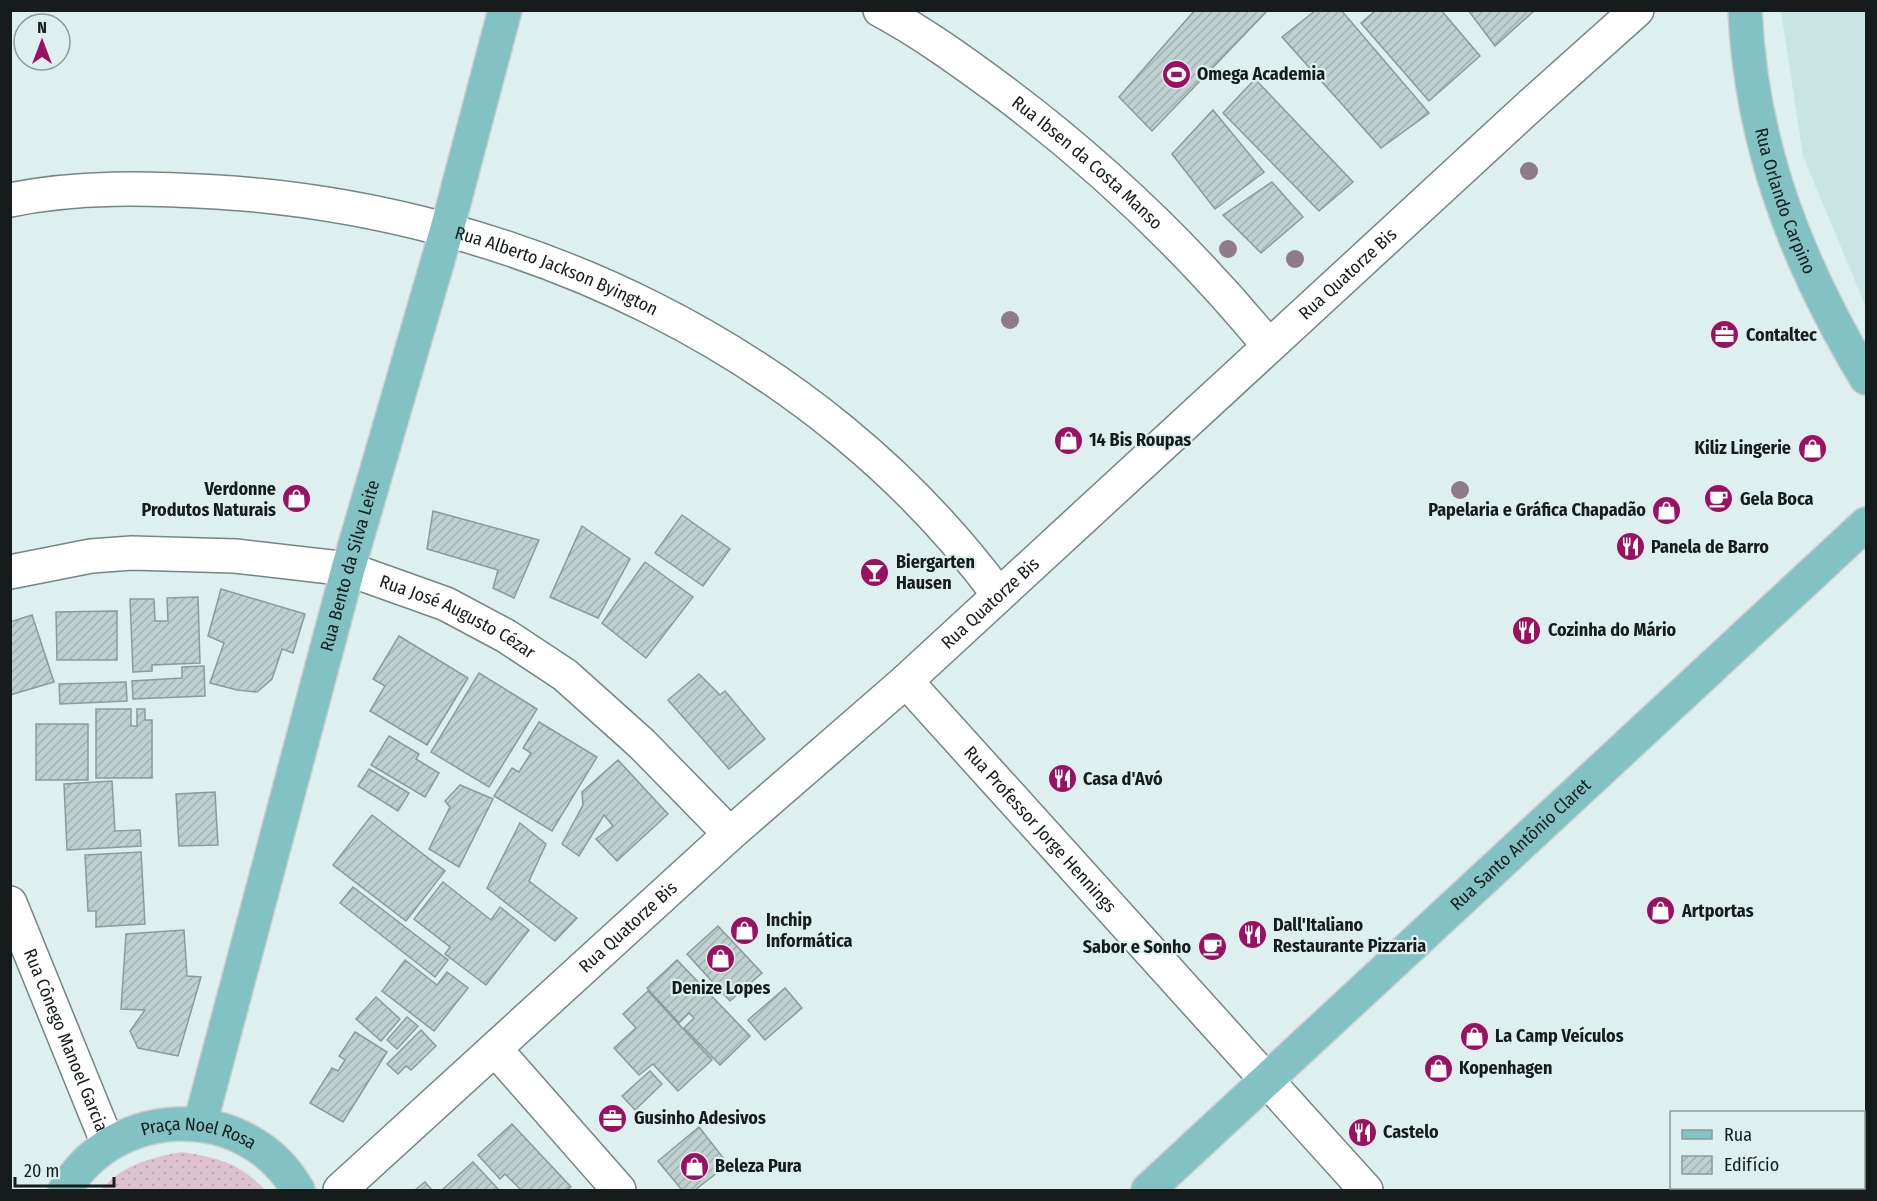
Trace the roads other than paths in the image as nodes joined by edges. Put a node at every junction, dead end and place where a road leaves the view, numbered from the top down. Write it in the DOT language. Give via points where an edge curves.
graph roads {
  1 [pos="505,10"];
  2 [pos="880,10"];
  3 [pos="1637,10"];
  4 [pos="1745,10"];
  5 [pos="10,200"];
  6 [pos="447,229"];
  7 [pos="1269,346"];
  8 [pos="1866,378"];
  9 [pos="1866,524"];
  10 [pos="348,569"];
  11 [pos="10,572"];
  12 [pos="998,594"];
  13 [pos="906,681"];
  14 [pos="730,834"];
  15 [pos="10,903"];
  16 [pos="495,1049"];
  17 [pos="1267,1081"];
  18 [pos="200,1124"];
  19 [pos="108,1144"];
  20 [pos="64,1191"];
  21 [pos="298,1191"];
  22 [pos="340,1191"];
  23 [pos="619,1191"];
  24 [pos="1148,1191"];
  25 [pos="1366,1191"];
  1 -- 6 [label="main road, Rua Bento da Silva Leite"];
  2 -- 7 [label="street, Rua Ibsen da Costa Manso" via="974,71 1090,162 1160,225 1222,289"];
  3 -- 7 [label="street, Rua Quatorze Bis"];
  4 -- 8 [label="main road, Rua Orlando Carpino" via="1756,107 1786,218 1834,325"];
  5 -- 6 [label="street, Rua Alberto Jackson Byington" via="151,189 270,196 357,208"];
  6 -- 10 [label="main road, Rua Bento da Silva Leite"];
  6 -- 12 [label="street, Rua Alberto Jackson Byington" via="580,275 644,302 716,342 799,399 888,470 964,549"];
  7 -- 12 [label="street, Rua Quatorze Bis"];
  9 -- 17 [label="main road, Rua Santo Antônio Claret"];
  10 -- 11 [label="street, Rua José Augusto Cézar" via="235,556 132,553 91,556"];
  10 -- 14 [label="street, Rua José Augusto Cézar" via="446,604 506,636 565,675 642,744"];
  10 -- 18 [label="main road, Rua Bento da Silva Leite"];
  12 -- 13 [label="street, Rua Quatorze Bis"];
  13 -- 14 [label="street, Rua Quatorze Bis"];
  13 -- 17 [label="street, Rua Professor Jorge Hennings"];
  14 -- 16 [label="street, Rua Quatorze Bis"];
  15 -- 19 [label="street, Rua Cônego Manoel Garcia"];
  16 -- 22 [label="street, Rua Quatorze Bis"];
  16 -- 23 [label="street"];
  17 -- 24 [label="main road, Rua Santo Antônio Claret"];
  17 -- 25 [label="street, Rua Professor Jorge Hennings"];
  18 -- 19 [label="main road, Praça Noel Rosa" via="152,1126"];
  18 -- 21 [label="main road, Praça Noel Rosa" via="248,1140 287,1172"];
  19 -- 20 [label="main road, Praça Noel Rosa" via="75,1172"];
}
